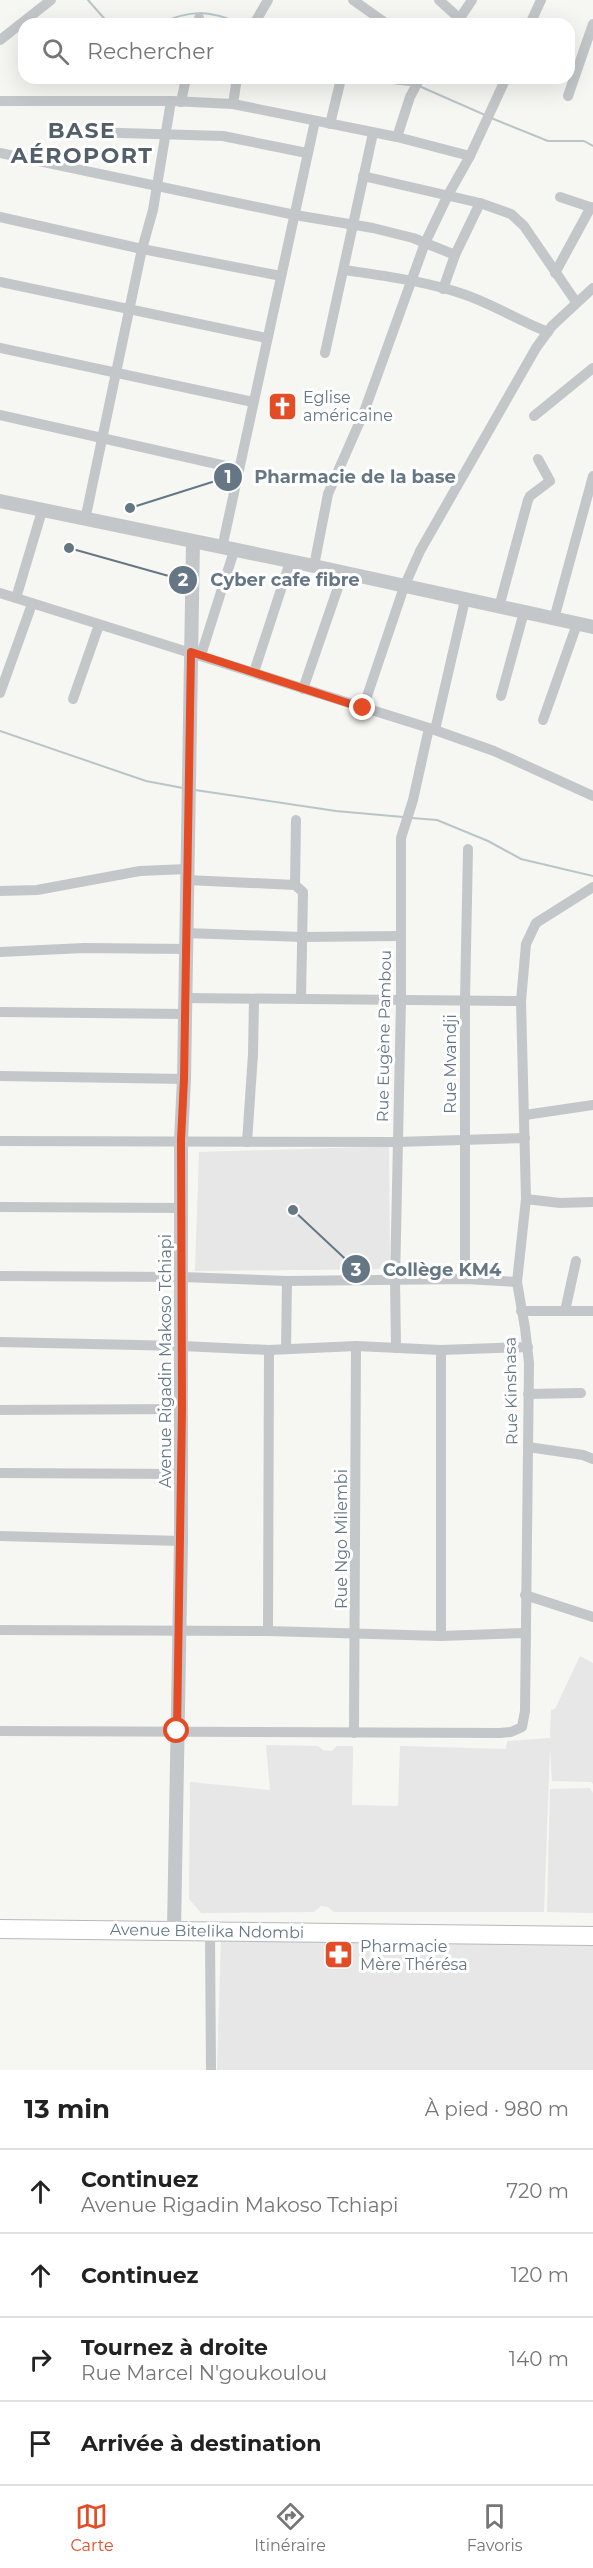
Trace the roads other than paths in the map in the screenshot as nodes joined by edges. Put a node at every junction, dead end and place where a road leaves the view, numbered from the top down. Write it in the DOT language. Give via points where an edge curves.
graph roads {
  1 [pos="51,0"];
  2 [pos="268,0"];
  3 [pos="353,0"];
  4 [pos="439,0"];
  5 [pos="472,0"];
  6 [pos="542,0"];
  7 [pos="28,18"];
  8 [pos="258,18"];
  9 [pos="378,18"];
  10 [pos="455,18"];
  11 [pos="460,18"];
  12 [pos="533,18"];
  13 [pos="593,24"];
  14 [pos="18,26"];
  15 [pos="0,40"];
  16 [pos="575,76"];
  17 [pos="183,84"];
  18 [pos="236,84"];
  19 [pos="340,84"];
  20 [pos="417,84"];
  21 [pos="503,84"];
  22 [pos="572,84"];
  23 [pos="568,96"];
  24 [pos="0,101"];
  25 [pos="176,101"];
  26 [pos="233,104"];
  27 [pos="315,121"];
  28 [pos="330,124"];
  29 [pos="87,132"];
  30 [pos="373,133"];
  31 [pos="166,134"];
  32 [pos="397,137"];
  33 [pos="0,153"];
  34 [pos="307,153"];
  35 [pos="470,156"];
  36 [pos="363,176"];
  37 [pos="157,186"];
  38 [pos="448,195"];
  39 [pos="560,197"];
  40 [pos="480,203"];
  41 [pos="592,207"];
  42 [pos="295,215"];
  43 [pos="0,217"];
  44 [pos="353,225"];
  45 [pos="425,243"];
  46 [pos="142,249"];
  47 [pos="455,255"];
  48 [pos="345,270"];
  49 [pos="555,273"];
  50 [pos="281,276"];
  51 [pos="411,280"];
  52 [pos="0,282"];
  53 [pos="593,288"];
  54 [pos="443,289"];
  55 [pos="576,302"];
  56 [pos="129,309"];
  57 [pos="548,332"];
  58 [pos="266,338"];
  59 [pos="0,348"];
  60 [pos="325,353"];
  61 [pos="593,368"];
  62 [pos="116,372"];
  63 [pos="253,402"];
  64 [pos="0,415"];
  65 [pos="534,416"];
  66 [pos="101,439"];
  67 [pos="538,459"];
  68 [pos="239,469"];
  69 [pos="593,476"];
  70 [pos="0,501"];
  71 [pos="42,511"];
  72 [pos="85,520"];
  73 [pos="193,542"];
  74 [pos="228,549"];
  75 [pos="290,562"];
  76 [pos="314,566"];
  77 [pos="343,573"];
  78 [pos="404,587"];
  79 [pos="0,593"];
  80 [pos="16,598"];
  81 [pos="465,600"];
  82 [pos="32,604"];
  83 [pos="499,607"];
  84 [pos="524,612"];
  85 [pos="554,619"];
  86 [pos="577,624"];
  87 [pos="99,625"];
  88 [pos="593,627"];
  89 [pos="196,653"];
  90 [pos="254,672"];
  91 [pos="303,688"];
  92 [pos="0,693"];
  93 [pos="501,696"];
  94 [pos="73,699"];
  95 [pos="363,708"];
  96 [pos="543,720"];
  97 [pos="432,729"];
  98 [pos="593,796"];
  99 [pos="296,820"];
  100 [pos="468,849"];
  101 [pos="187,874"];
  102 [pos="295,885"];
  103 [pos="593,886"];
  104 [pos="0,891"];
  105 [pos="185,933"];
  106 [pos="400,936"];
  107 [pos="302,937"];
  108 [pos="185,948"];
  109 [pos="0,952"];
  110 [pos="184,998"];
  111 [pos="254,999"];
  112 [pos="301,999"];
  113 [pos="401,1000"];
  114 [pos="465,1000"];
  115 [pos="521,1001"];
  116 [pos="0,1012"];
  117 [pos="184,1014"];
  118 [pos="0,1076"];
  119 [pos="184,1079"];
  120 [pos="593,1105"];
  121 [pos="525,1115"];
  122 [pos="525,1138"];
  123 [pos="181,1140"];
  124 [pos="465,1140"];
  125 [pos="0,1141"];
  126 [pos="247,1142"];
  127 [pos="398,1142"];
  128 [pos="526,1199"];
  129 [pos="593,1202"];
  130 [pos="0,1207"];
  131 [pos="183,1208"];
  132 [pos="576,1261"];
  133 [pos="0,1276"];
  134 [pos="182,1277"];
  135 [pos="465,1279"];
  136 [pos="287,1281"];
  137 [pos="395,1281"];
  138 [pos="517,1282"];
  139 [pos="521,1311"];
  140 [pos="565,1311"];
  141 [pos="593,1311"];
  142 [pos="0,1342"];
  143 [pos="182,1346"];
  144 [pos="356,1346"];
  145 [pos="528,1347"];
  146 [pos="396,1348"];
  147 [pos="286,1349"];
  148 [pos="269,1350"];
  149 [pos="441,1350"];
  150 [pos="581,1393"];
  151 [pos="528,1394"];
  152 [pos="182,1409"];
  153 [pos="0,1410"];
  154 [pos="528,1447"];
  155 [pos="593,1459"];
  156 [pos="0,1473"];
  157 [pos="182,1474"];
  158 [pos="0,1536"];
  159 [pos="181,1541"];
  160 [pos="525,1595"];
  161 [pos="593,1617"];
  162 [pos="0,1630"];
  163 [pos="268,1631"];
  164 [pos="179,1632"];
  165 [pos="525,1633"];
  166 [pos="356,1634"];
  167 [pos="441,1636"];
  168 [pos="0,1731"];
  169 [pos="177,1731"];
  170 [pos="354,1732"];
  171 [pos="0,1919"];
  172 [pos="174,1925"];
  173 [pos="593,1925"];
  174 [pos="0,1929"];
  175 [pos="210,1931"];
  176 [pos="593,1936"];
  177 [pos="211,2070"];
  1 -- 7 [label="street"];
  2 -- 8 [label="street"];
  3 -- 9 [label="street"];
  4 -- 10 [label="street"];
  5 -- 11 [label="street"];
  6 -- 12 [label="street"];
  13 -- 16 [label="street"];
  14 -- 15 [label="street"];
  17 -- 25 [label="street"];
  18 -- 26 [label="street"];
  19 -- 28 [label="street"];
  20 -- 32 [label="street"];
  21 -- 35 [label="street"];
  22 -- 23 [label="street"];
  24 -- 25 [label="street"];
  25 -- 26 [label="street"];
  25 -- 31 [label="street"];
  26 -- 27 [label="street"];
  27 -- 28 [label="street"];
  27 -- 34 [label="street"];
  28 -- 30 [label="street"];
  29 -- 31 [label="street"];
  30 -- 32 [label="street"];
  30 -- 36 [label="street"];
  31 -- 34 [label="street" via="223,136"];
  31 -- 37 [label="street"];
  32 -- 35 [label="street"];
  33 -- 37 [label="street"];
  34 -- 42 [label="street"];
  35 -- 38 [label="street"];
  36 -- 38 [label="street"];
  36 -- 44 [label="street"];
  37 -- 42 [label="street"];
  37 -- 46 [label="street"];
  38 -- 40 [label="street"];
  38 -- 45 [label="street"];
  39 -- 41 [label="street"];
  40 -- 47 [label="street"];
  40 -- 49 [label="street" via="511,214"];
  41 -- 49 [label="street"];
  42 -- 44 [label="street"];
  42 -- 50 [label="street"];
  43 -- 46 [label="street"];
  44 -- 45 [label="street" via="386,230"];
  44 -- 48 [label="street"];
  45 -- 47 [label="street"];
  45 -- 51 [label="street"];
  46 -- 50 [label="street"];
  46 -- 56 [label="street"];
  47 -- 54 [label="street"];
  48 -- 51 [label="street"];
  48 -- 60 [label="street"];
  49 -- 55 [label="street"];
  50 -- 58 [label="street"];
  51 -- 54 [label="street"];
  51 -- 76 [label="street" via="364,412 324,506"];
  52 -- 56 [label="street"];
  53 -- 55 [label="street"];
  54 -- 57 [label="street" via="482,301"];
  55 -- 57 [label="street"];
  56 -- 58 [label="street"];
  56 -- 62 [label="street"];
  57 -- 78 [label="street" via="420,551"];
  58 -- 63 [label="street"];
  59 -- 62 [label="street"];
  61 -- 65 [label="street"];
  62 -- 63 [label="street"];
  62 -- 66 [label="street"];
  63 -- 68 [label="street"];
  64 -- 66 [label="street"];
  66 -- 68 [label="street"];
  66 -- 72 [label="street"];
  67 -- 83 [label="street" via="550,481 528,501"];
  68 -- 74 [label="street"];
  69 -- 85 [label="street"];
  70 -- 71 [label="street"];
  71 -- 72 [label="street"];
  71 -- 80 [label="street"];
  72 -- 73 [label="street"];
  73 -- 74 [label="street"];
  73 -- 89 [label="street, Avenue Rigadin Makoso Tchiapi"];
  74 -- 75 [label="street"];
  74 -- 89 [label="street"];
  75 -- 76 [label="street"];
  75 -- 90 [label="street"];
  76 -- 77 [label="street"];
  77 -- 78 [label="street"];
  77 -- 91 [label="street"];
  78 -- 81 [label="street"];
  78 -- 95 [label="street"];
  79 -- 80 [label="street"];
  80 -- 82 [label="street"];
  81 -- 83 [label="street"];
  81 -- 97 [label="street, Rue Eugène Pambou"];
  82 -- 87 [label="street"];
  82 -- 92 [label="street"];
  83 -- 84 [label="street"];
  84 -- 85 [label="street"];
  84 -- 93 [label="street"];
  85 -- 86 [label="street"];
  86 -- 88 [label="street"];
  86 -- 96 [label="street"];
  87 -- 89 [label="street"];
  87 -- 94 [label="street"];
  89 -- 90 [label="street"];
  89 -- 101 [label="street, Avenue Rigadin Makoso Tchiapi"];
  90 -- 91 [label="street"];
  91 -- 95 [label="street"];
  95 -- 97 [label="street"];
  97 -- 98 [label="street" via="494,751"];
  97 -- 106 [label="street, Rue Eugène Pambou" via="401,838"];
  99 -- 102 [label="street"];
  100 -- 114 [label="street, Rue Mvandji"];
  101 -- 102 [label="street"];
  101 -- 104 [label="street" via="140,871 37,890"];
  101 -- 105 [label="street, Avenue Rigadin Makoso Tchiapi"];
  102 -- 107 [label="street" via="303,892"];
  103 -- 115 [label="street, Rue Kinshasa" via="536,923 529,934"];
  105 -- 107 [label="street"];
  105 -- 108 [label="street, Avenue Rigadin Makoso Tchiapi"];
  106 -- 107 [label="street"];
  106 -- 113 [label="street, Rue Eugène Pambou"];
  107 -- 112 [label="street"];
  108 -- 109 [label="street"];
  108 -- 110 [label="street, Avenue Rigadin Makoso Tchiapi"];
  110 -- 111 [label="street"];
  110 -- 117 [label="street, Avenue Rigadin Makoso Tchiapi"];
  111 -- 112 [label="street"];
  111 -- 126 [label="street"];
  112 -- 113 [label="street"];
  113 -- 114 [label="street"];
  113 -- 127 [label="street, Rue Eugène Pambou"];
  114 -- 115 [label="street"];
  114 -- 124 [label="street, Rue Mvandji"];
  115 -- 121 [label="street, Rue Kinshasa"];
  116 -- 117 [label="street"];
  117 -- 119 [label="street, Avenue Rigadin Makoso Tchiapi"];
  118 -- 119 [label="street"];
  119 -- 123 [label="street, Avenue Rigadin Makoso Tchiapi"];
  120 -- 121 [label="street"];
  121 -- 122 [label="street, Rue Kinshasa"];
  122 -- 124 [label="street"];
  122 -- 128 [label="street, Rue Kinshasa"];
  123 -- 125 [label="street"];
  123 -- 126 [label="street"];
  123 -- 131 [label="street, Avenue Rigadin Makoso Tchiapi"];
  124 -- 127 [label="street"];
  124 -- 135 [label="street, Rue Mvandji"];
  126 -- 127 [label="street"];
  127 -- 137 [label="street, Rue Eugène Pambou"];
  128 -- 129 [label="street"];
  128 -- 138 [label="street, Rue Kinshasa"];
  130 -- 131 [label="street"];
  131 -- 134 [label="street, Avenue Rigadin Makoso Tchiapi"];
  132 -- 140 [label="street"];
  133 -- 134 [label="street"];
  134 -- 136 [label="street"];
  134 -- 143 [label="street, Avenue Rigadin Makoso Tchiapi"];
  135 -- 137 [label="street"];
  135 -- 138 [label="street"];
  136 -- 137 [label="street"];
  136 -- 147 [label="street"];
  137 -- 146 [label="street, Rue Eugène Pambou"];
  138 -- 139 [label="street, Rue Kinshasa"];
  139 -- 140 [label="street"];
  139 -- 145 [label="street, Rue Kinshasa"];
  140 -- 141 [label="street"];
  142 -- 143 [label="street"];
  143 -- 148 [label="street"];
  143 -- 152 [label="street, Avenue Rigadin Makoso Tchiapi"];
  144 -- 146 [label="street"];
  144 -- 147 [label="street"];
  144 -- 166 [label="street, Rue Ngo Milembi"];
  145 -- 149 [label="street"];
  145 -- 151 [label="street, Rue Kinshasa"];
  146 -- 149 [label="street"];
  147 -- 148 [label="street"];
  148 -- 163 [label="street"];
  149 -- 167 [label="street"];
  150 -- 151 [label="street"];
  151 -- 154 [label="street, Rue Kinshasa"];
  152 -- 153 [label="street"];
  152 -- 157 [label="street, Avenue Rigadin Makoso Tchiapi"];
  154 -- 155 [label="street"];
  154 -- 160 [label="street, Rue Kinshasa"];
  156 -- 157 [label="street"];
  157 -- 159 [label="street, Avenue Rigadin Makoso Tchiapi"];
  158 -- 159 [label="street"];
  159 -- 164 [label="street, Avenue Rigadin Makoso Tchiapi"];
  160 -- 161 [label="street"];
  160 -- 165 [label="street, Rue Kinshasa"];
  162 -- 164 [label="street"];
  163 -- 164 [label="street"];
  163 -- 166 [label="street"];
  164 -- 169 [label="street, Avenue Rigadin Makoso Tchiapi"];
  165 -- 167 [label="street"];
  165 -- 170 [label="street, Rue Kinshasa" via="524,1723 518,1730"];
  166 -- 167 [label="street"];
  166 -- 170 [label="street, Rue Ngo Milembi"];
  168 -- 169 [label="street"];
  169 -- 170 [label="street"];
  169 -- 172 [label="street, Avenue Rigadin Makoso Tchiapi"];
  171 -- 172 [label="highway, Avenue Bitelika Ndombi"];
  172 -- 173 [label="highway, Avenue Bitelika Ndombi"];
  172 -- 174 [label="highway, Avenue Bitelika Ndombi"];
  172 -- 175 [label="highway, Avenue Bitelika Ndombi"];
  175 -- 176 [label="highway, Avenue Bitelika Ndombi"];
  175 -- 177 [label="street"];
}
